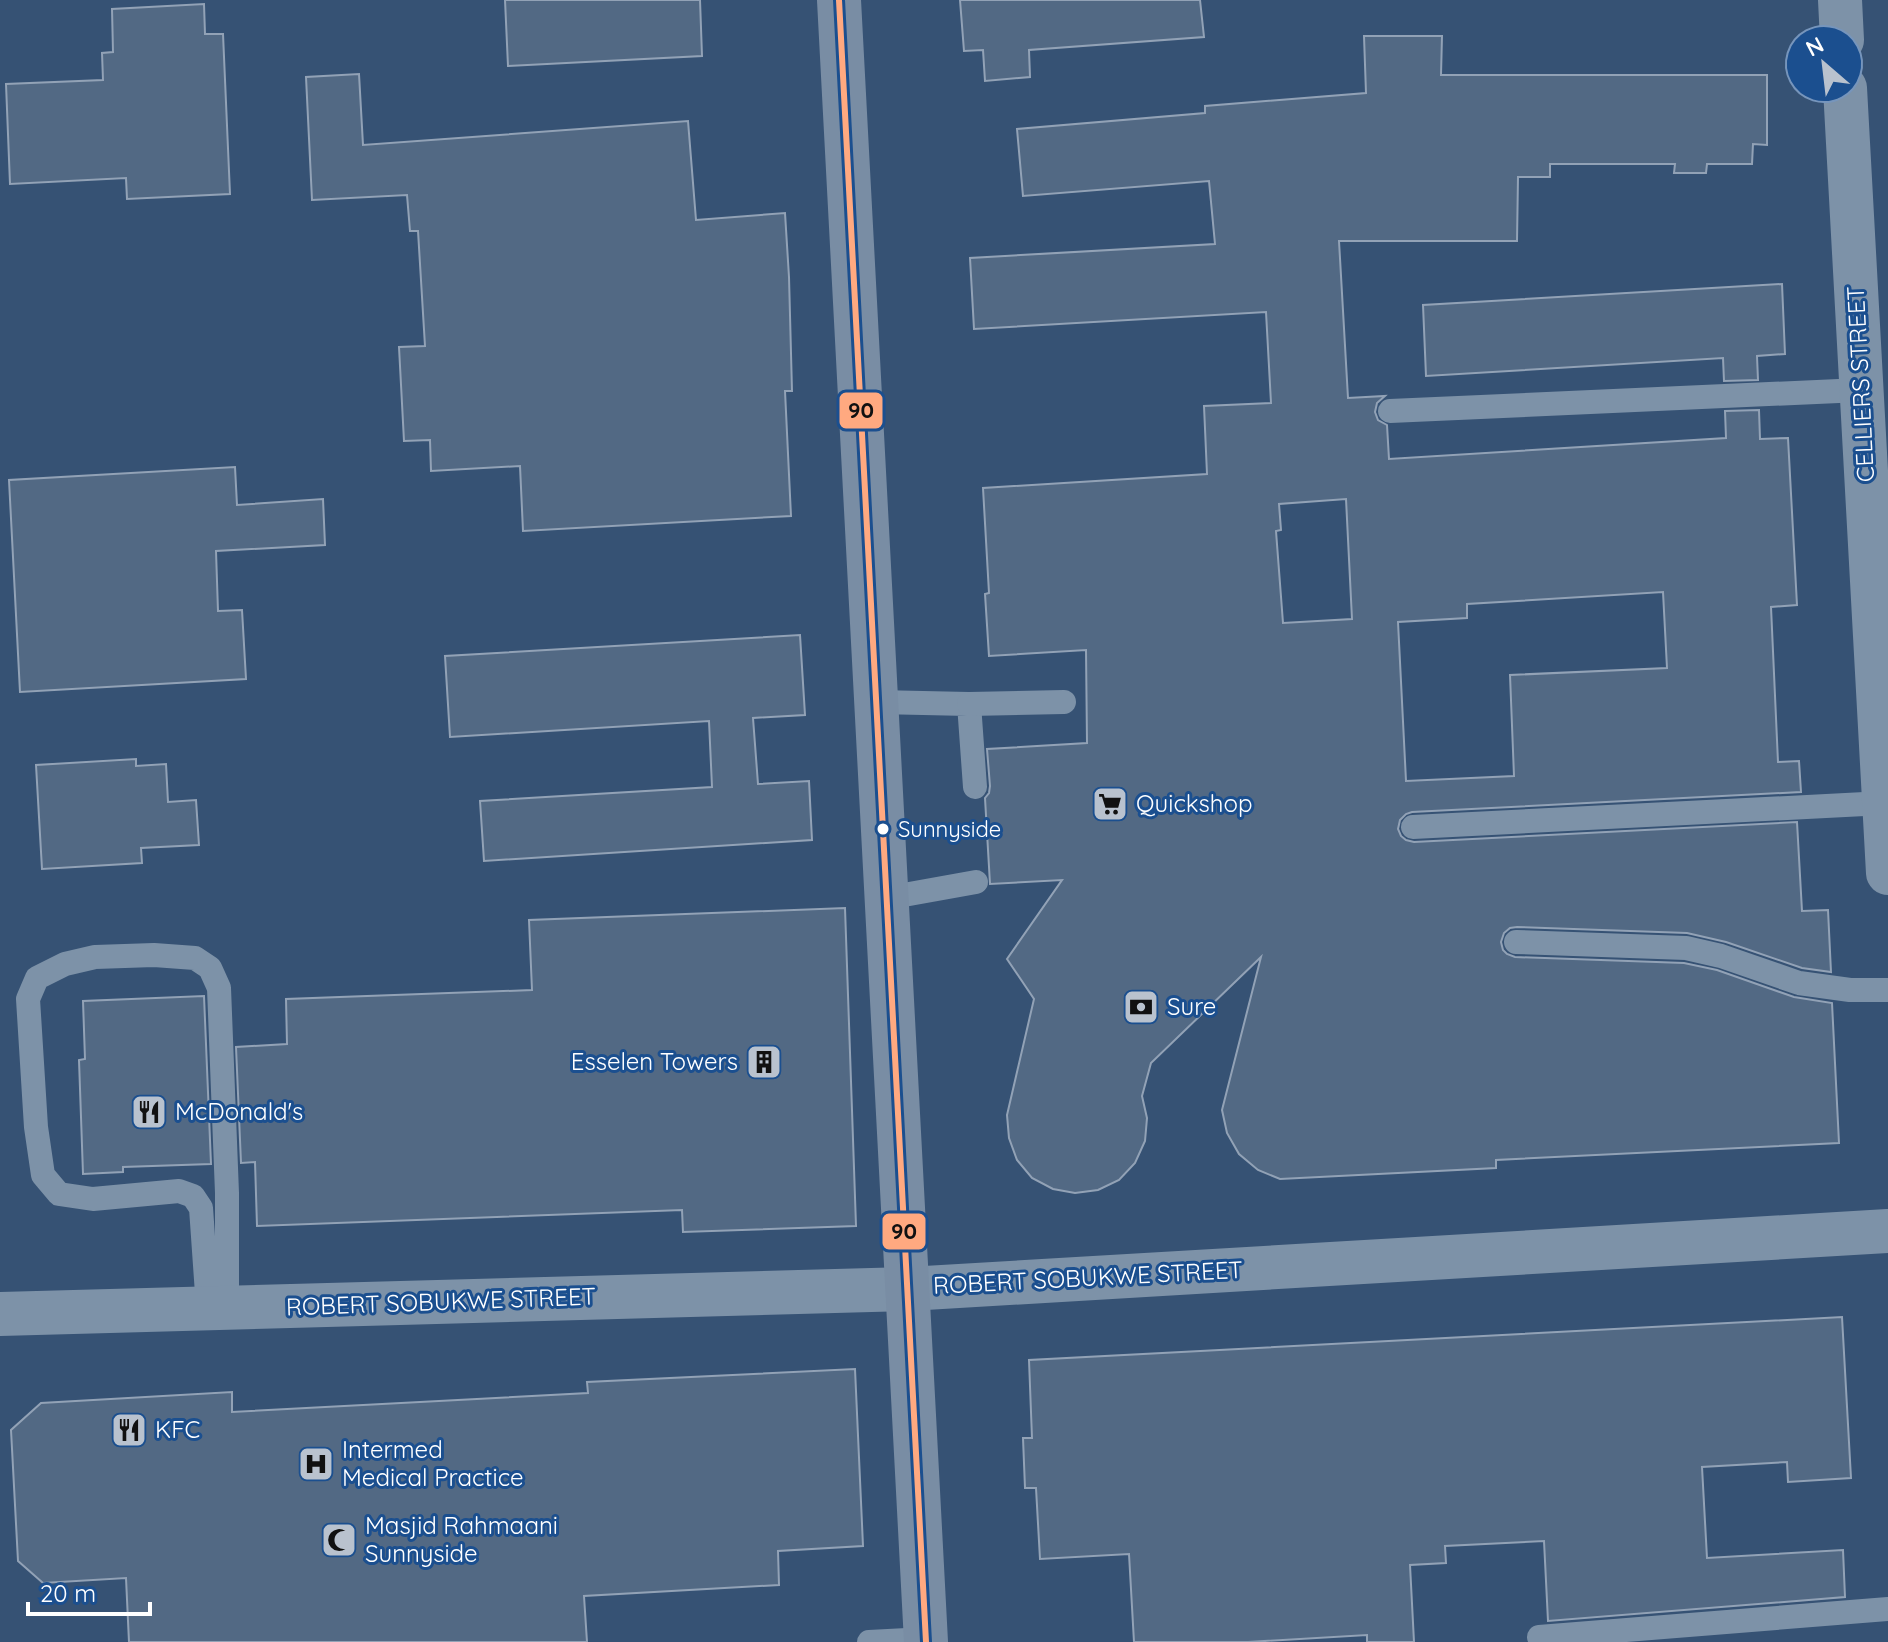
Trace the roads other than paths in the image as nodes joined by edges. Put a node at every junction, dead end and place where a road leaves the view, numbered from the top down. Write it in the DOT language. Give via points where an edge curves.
graph roads {
  1 [pos="839,0"];
  2 [pos="1840,0"];
  3 [pos="1841,24"];
  4 [pos="1846,104"];
  5 [pos="1861,390"];
  6 [pos="1390,411"];
  7 [pos="877,702"];
  8 [pos="1064,702"];
  9 [pos="969,704"];
  10 [pos="975,787"];
  11 [pos="1884,803"];
  12 [pos="1413,827"];
  13 [pos="1888,873"];
  14 [pos="976,882"];
  15 [pos="887,898"];
  16 [pos="1516,942"];
  17 [pos="1888,990"];
  18 [pos="1888,1231"];
  19 [pos="908,1289"];
  20 [pos="218,1308"];
  21 [pos="0,1314"];
  22 [pos="1888,1609"];
  23 [pos="1539,1637"];
  24 [pos="926,1641"];
  25 [pos="869,1642"];
  1 -- 7 [label="main road"];
  2 -- 3 [label="street"];
  4 -- 5 [label="street, CELLIERS STREET"];
  5 -- 6 [label="lane"];
  5 -- 11 [label="street, CELLIERS STREET"];
  7 -- 9 [label="lane"];
  7 -- 15 [label="main road"];
  8 -- 9 [label="lane"];
  9 -- 10 [label="lane"];
  11 -- 12 [label="lane"];
  11 -- 13 [label="street, CELLIERS STREET"];
  14 -- 15 [label="lane"];
  15 -- 19 [label="main road"];
  16 -- 17 [label="lane" via="1686,948 1799,983"];
  18 -- 19 [label="street, ROBERT SOBUKWE STREET"];
  19 -- 20 [label="street, ROBERT SOBUKWE STREET"];
  19 -- 24 [label="main road"];
  20 -- 20 [label="lane" via="201,1208 193,1196 179,1191 93,1199 59,1194 43,1175 28,999 37,978 65,964 95,957 195,958 210,968 219,988 227,1193"];
  20 -- 21 [label="street, ROBERT SOBUKWE STREET"];
  22 -- 23 [label="lane"];
  24 -- 25 [label="lane"];
}
